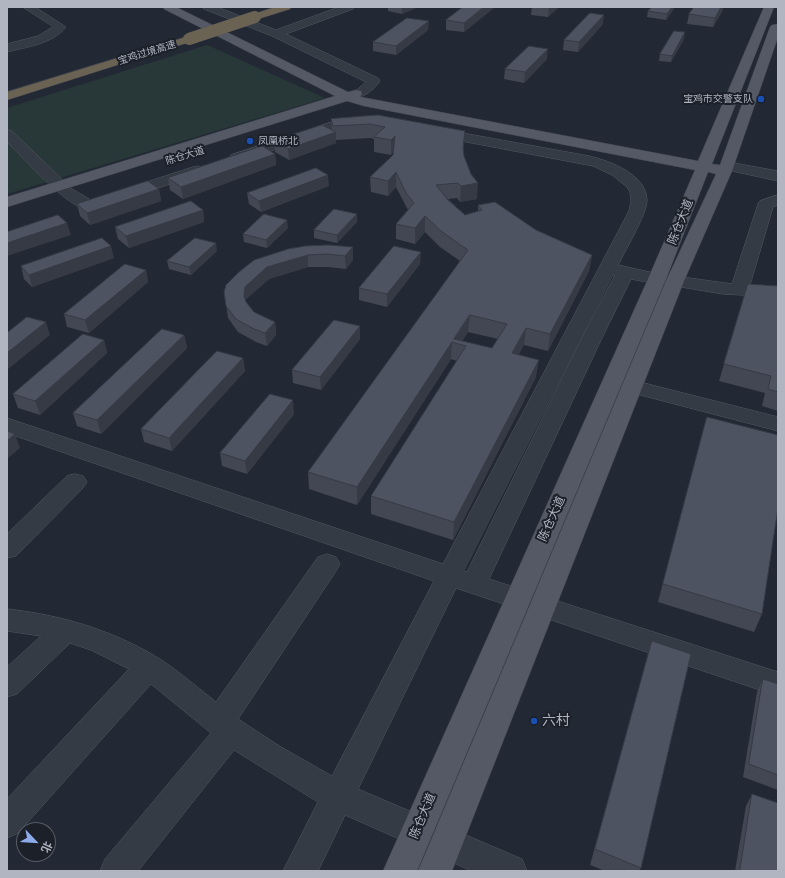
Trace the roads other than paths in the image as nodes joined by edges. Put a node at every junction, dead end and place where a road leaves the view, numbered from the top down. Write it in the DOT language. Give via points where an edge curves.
graph roads {
  1 [pos="28,7"];
  2 [pos="168,7"];
  3 [pos="181,7"];
  4 [pos="208,7"];
  5 [pos="269,7"];
  6 [pos="286,7"];
  7 [pos="349,7"];
  8 [pos="769,7"];
  9 [pos="250,16"];
  10 [pos="778,19"];
  11 [pos="276,34"];
  12 [pos="7,48"];
  13 [pos="10,93"];
  14 [pos="360,97"];
  15 [pos="373,123"];
  16 [pos="418,129"];
  17 [pos="7,134"];
  18 [pos="715,166"];
  19 [pos="778,176"];
  20 [pos="64,189"];
  21 [pos="778,200"];
  22 [pos="7,202"];
  23 [pos="7,211"];
  24 [pos="617,270"];
  25 [pos="666,280"];
  26 [pos="739,290"];
  27 [pos="778,292"];
  28 [pos="632,386"];
  29 [pos="7,424"];
  30 [pos="778,424"];
  31 [pos="75,482"];
  32 [pos="7,549"];
  33 [pos="327,564"];
  34 [pos="462,580"];
  35 [pos="517,599"];
  36 [pos="542,606"];
  37 [pos="7,620"];
  38 [pos="65,630"];
  39 [pos="149,668"];
  40 [pos="778,684"];
  41 [pos="7,685"];
  42 [pos="225,726"];
  43 [pos="338,796"];
  44 [pos="7,822"];
  45 [pos="417,830"];
  46 [pos="440,857"];
  47 [pos="117,871"];
  48 [pos="300,871"];
  49 [pos="400,871"];
  50 [pos="510,871"];
  1 -- 12 [label="street" via="60,27 44,38"];
  2 -- 14 [label="main road"];
  3 -- 14 [label="main road"];
  4 -- 11 [label="street"];
  5 -- 9 [label="highway, 宝鸡过境高速"];
  6 -- 9 [label="highway, 宝鸡过境高速"];
  7 -- 11 [label="street"];
  8 -- 18 [label="main road, 陈仓大道"];
  9 -- 13 [label="highway, 宝鸡过境高速, bridge"];
  10 -- 18 [label="main road, 陈仓大道"];
  11 -- 14 [label="street" via="374,82"];
  14 -- 18 [label="main road, 陈仓大道"];
  14 -- 20 [label="main road, 陈仓大道"];
  15 -- 20 [label="street" via="344,122 89,206"];
  16 -- 24 [label="street" via="590,160 625,176 636,188 640,206"];
  17 -- 20 [label="street"];
  18 -- 19 [label="street"];
  18 -- 25 [label="main road, 陈仓大道"];
  20 -- 22 [label="main road"];
  20 -- 23 [label="main road, 陈仓大道"];
  21 -- 26 [label="street" via="766,204"];
  24 -- 25 [label="street"];
  24 -- 34 [label="street" via="590,342"];
  25 -- 26 [label="street"];
  25 -- 28 [label="main road, 陈仓大道"];
  25 -- 35 [label="main road, 陈仓大道"];
  26 -- 27 [label="street"];
  28 -- 30 [label="street"];
  28 -- 36 [label="main road, 陈仓大道"];
  29 -- 34 [label="street"];
  31 -- 32 [label="street"];
  33 -- 42 [label="street"];
  34 -- 35 [label="street"];
  34 -- 43 [label="street"];
  35 -- 36 [label="street"];
  35 -- 45 [label="main road, 陈仓大道"];
  36 -- 40 [label="street"];
  36 -- 46 [label="main road, 陈仓大道"];
  37 -- 38 [label="street"];
  38 -- 39 [label="street" via="101,642"];
  38 -- 41 [label="street"];
  39 -- 42 [label="street"];
  39 -- 44 [label="street"];
  42 -- 43 [label="street" via="257,749"];
  42 -- 47 [label="street"];
  43 -- 45 [label="street"];
  43 -- 48 [label="street"];
  45 -- 46 [label="street"];
  45 -- 49 [label="main road, 陈仓大道"];
  46 -- 50 [label="street"];
}
